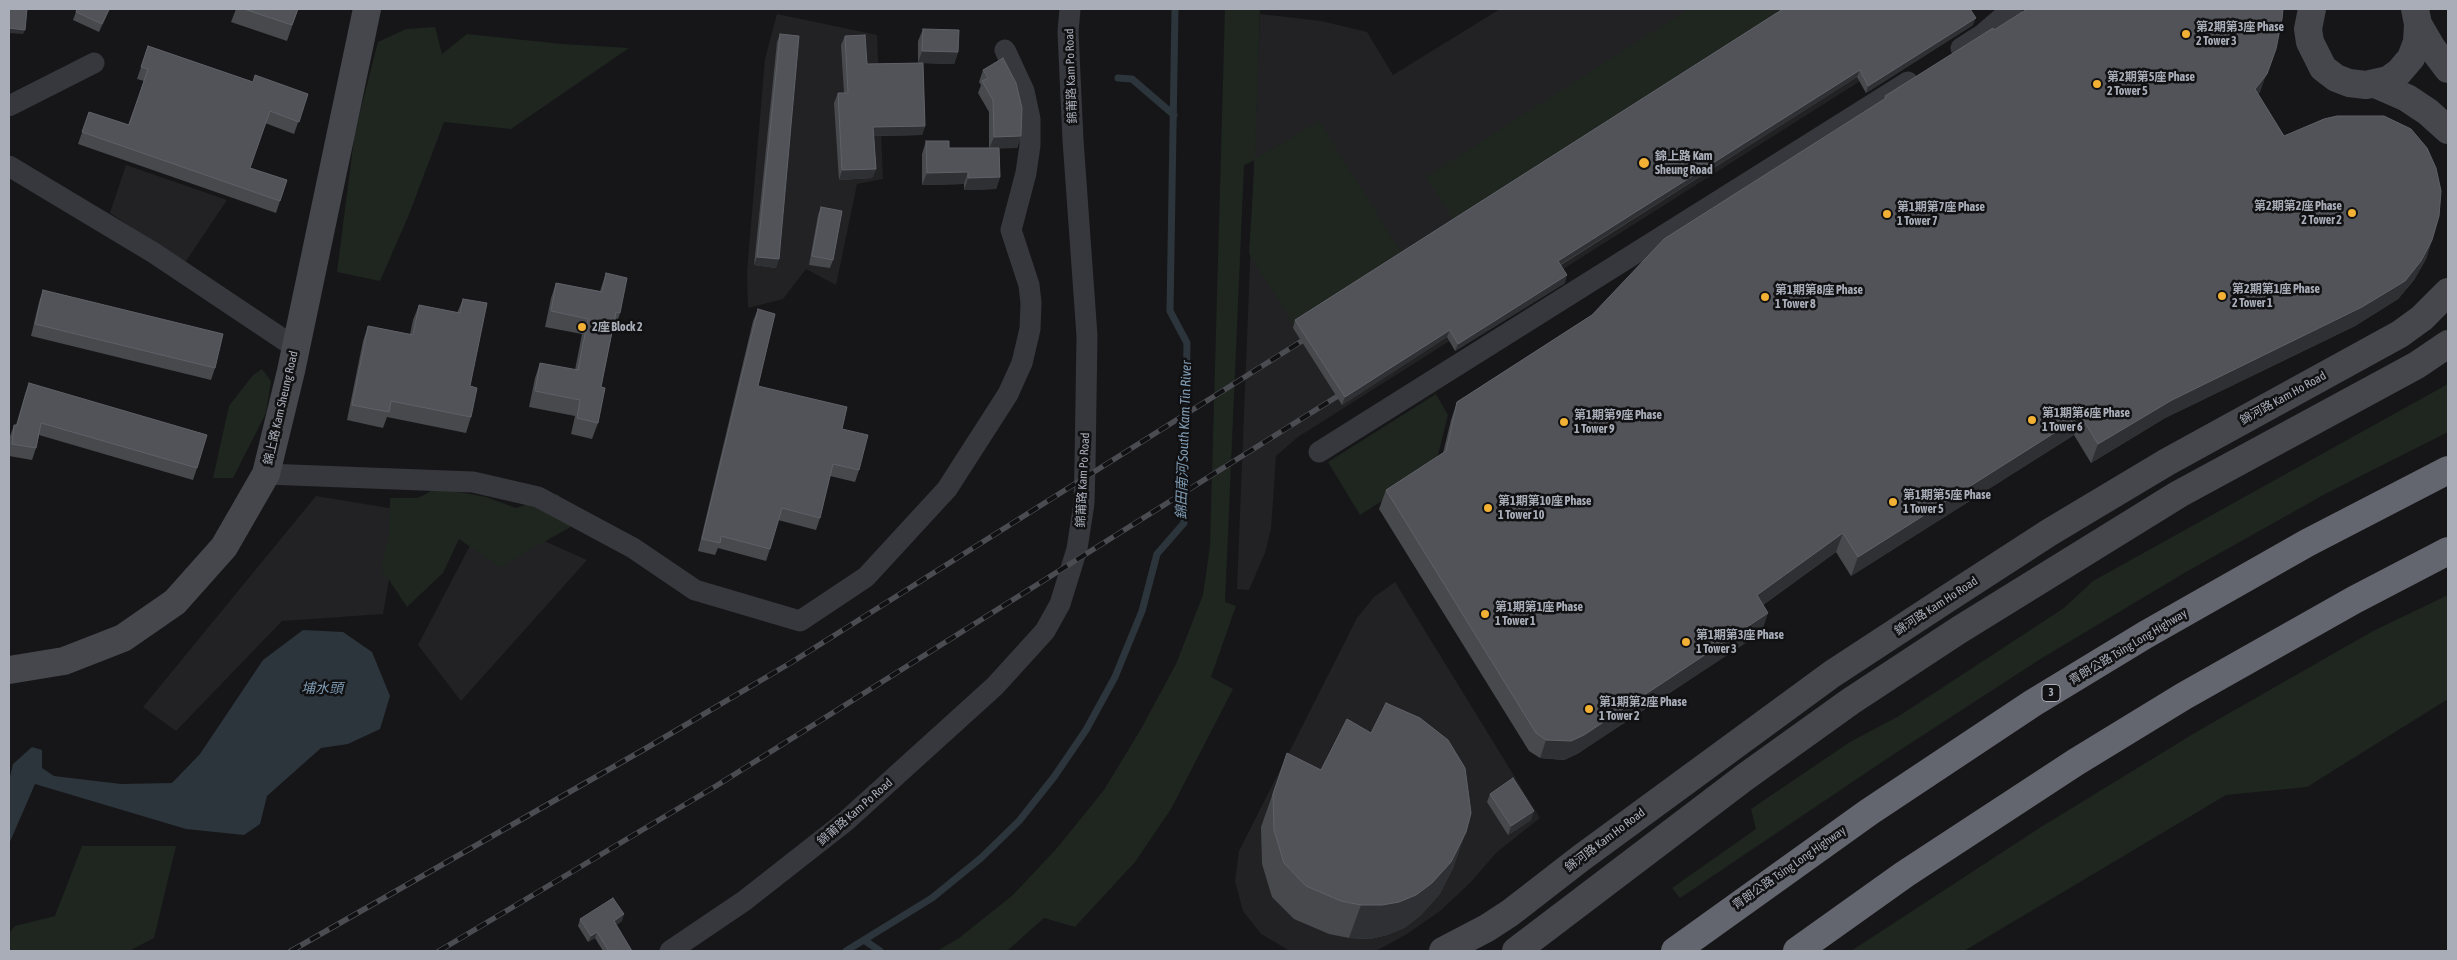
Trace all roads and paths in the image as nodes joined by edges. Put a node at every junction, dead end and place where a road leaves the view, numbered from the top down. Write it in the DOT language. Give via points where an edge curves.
graph roads {
  1 [pos="367,9"];
  2 [pos="1070,9"];
  3 [pos="2012,9"];
  4 [pos="2312,9"];
  5 [pos="2417,13"];
  6 [pos="1005,50"];
  7 [pos="1944,59"];
  8 [pos="94,63"];
  9 [pos="2448,69"];
  10 [pos="1923,73"];
  11 [pos="2375,84"];
  12 [pos="9,106"];
  13 [pos="2448,130"];
  14 [pos="9,166"];
  15 [pos="2448,292"];
  16 [pos="2448,344"];
  17 [pos="296,348"];
  18 [pos="1319,452"];
  19 [pos="2448,470"];
  20 [pos="266,474"];
  21 [pos="2448,551"];
  22 [pos="9,670"];
  23 [pos="670,951"];
  24 [pos="1443,951"];
  25 [pos="1516,951"];
  26 [pos="1675,951"];
  27 [pos="1797,951"];
  1 -- 17 [label="main road, 錦上路 Kam Sheung Road"];
  2 -- 23 [label="street, 錦莆路 Kam Po Road" via="1068,32 1073,140 1087,336 1085,465 1084,503 1077,549 1060,604 1045,631 1025,656 846,821 744,901"];
  3 -- 7 [label="street" via="1983,34"];
  4 -- 11 [label="main road" via="2308,29 2310,42 2323,68 2349,83"];
  5 -- 9 [label="main road" via="2424,36"];
  5 -- 11 [label="main road" via="2417,42 2411,58 2388,80"];
  6 -- 20 [label="street" via="1024,91 1030,119 1026,173 1011,230 1029,285 1031,304 1030,329 1022,364 1008,394 947,489 866,577 800,621 695,590 633,548 538,497 473,482"];
  8 -- 12 [label="street"];
  10 -- 18 [label="street"];
  11 -- 13 [label="main road" via="2407,98"];
  14 -- 17 [label="street" via="154,253"];
  15 -- 24 [label="main road, 錦河路 Kam Ho Road" via="2400,334 2167,462 1934,607 1832,674 1495,923"];
  16 -- 25 [label="main road" via="2417,365 2179,494 1959,630 1753,771"];
  17 -- 20 [label="main road, 錦上路 Kam Sheung Road"];
  19 -- 26 [label="highway, 青朗公路 Tsing Long Highway / 3" via="2307,543 2145,635 2033,704 1869,812"];
  20 -- 22 [label="main road, 錦上路 Kam Sheung Road" via="224,547 175,602 123,638 64,661"];
  21 -- 27 [label="highway" via="2235,667 2076,762 1905,874"];
}
